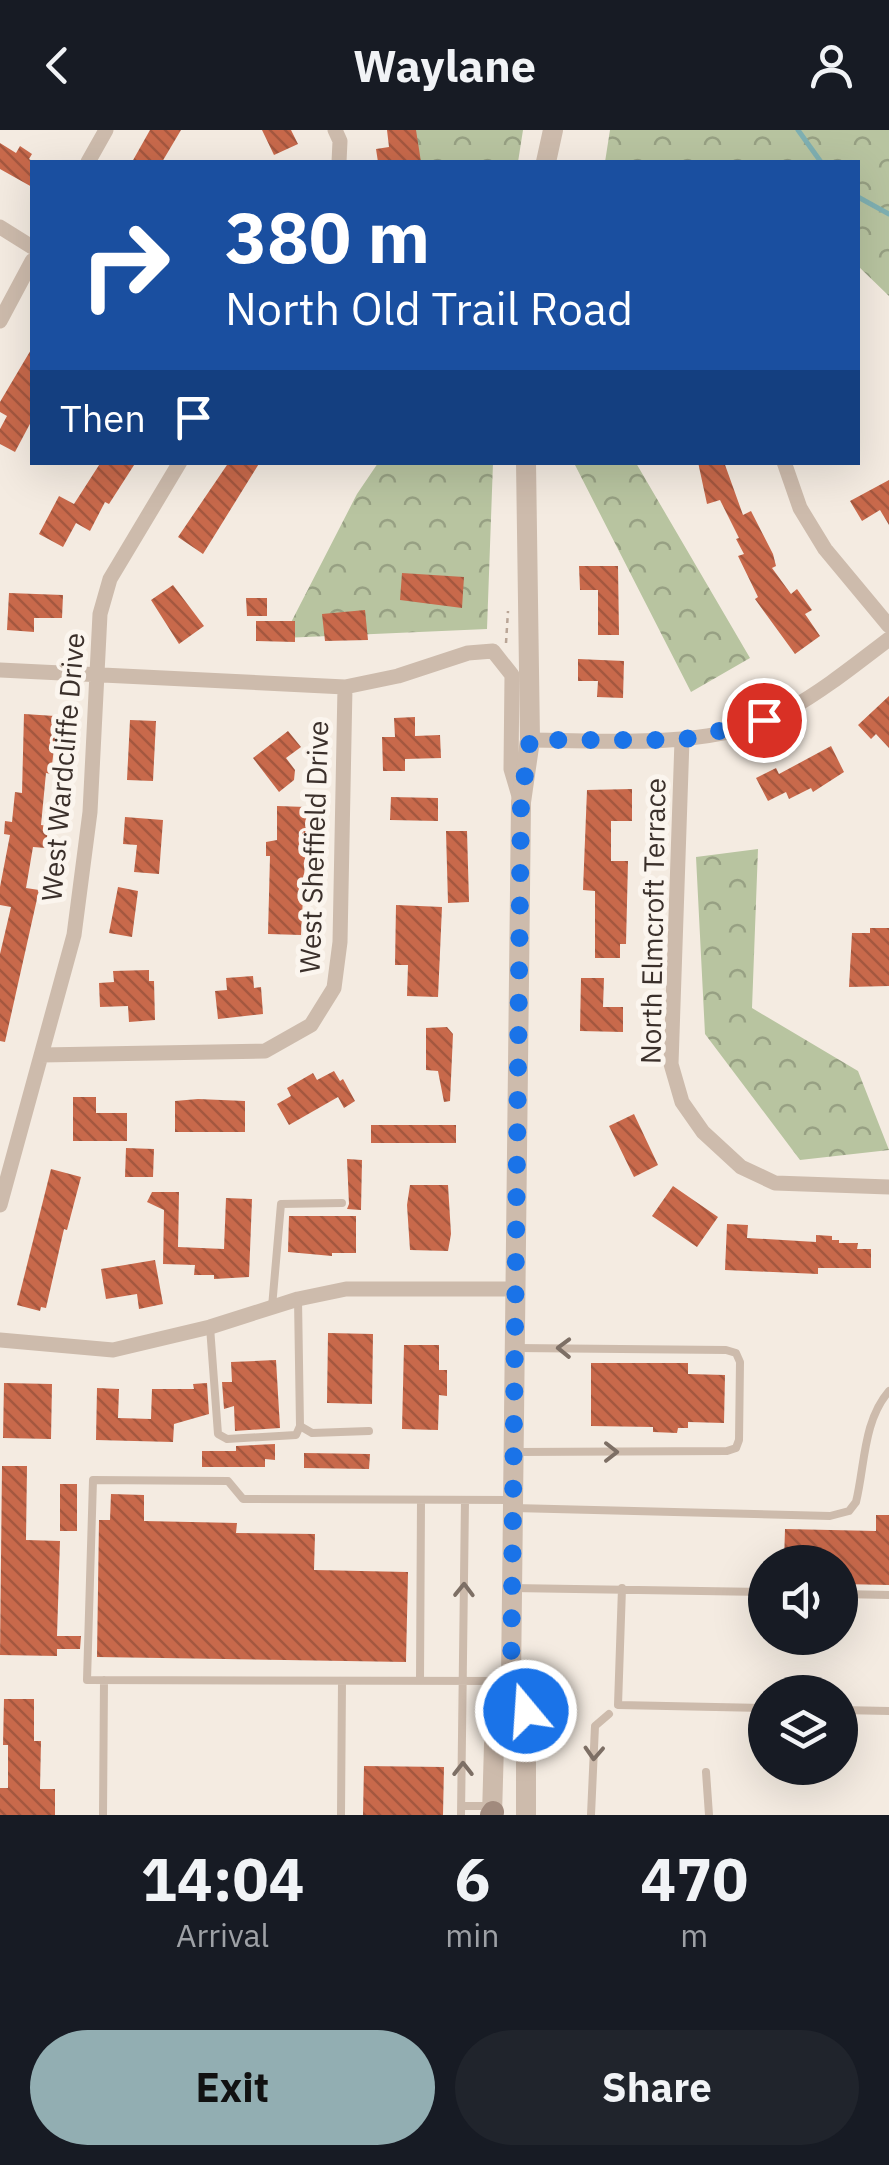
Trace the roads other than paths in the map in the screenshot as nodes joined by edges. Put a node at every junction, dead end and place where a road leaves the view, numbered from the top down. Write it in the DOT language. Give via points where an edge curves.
graph roads {
  1 [pos="106,130"];
  2 [pos="335,130"];
  3 [pos="553,130"];
  4 [pos="89,160"];
  5 [pos="339,160"];
  6 [pos="546,160"];
  7 [pos="0,227"];
  8 [pos="30,246"];
  9 [pos="30,265"];
  10 [pos="0,321"];
  11 [pos="178,465"];
  12 [pos="526,465"];
  13 [pos="785,465"];
  14 [pos="889,626"];
  15 [pos="889,639"];
  16 [pos="0,670"];
  17 [pos="96,673"];
  18 [pos="345,687"];
  19 [pos="530,740"];
  20 [pos="682,740"];
  21 [pos="521,802"];
  22 [pos="40,1056"];
  23 [pos="889,1186"];
  24 [pos="342,1203"];
  25 [pos="0,1206"];
  26 [pos="515,1289"];
  27 [pos="298,1299"];
  28 [pos="272,1307"];
  29 [pos="210,1327"];
  30 [pos="0,1340"];
  31 [pos="514,1348"];
  32 [pos="889,1390"];
  33 [pos="300,1426"];
  34 [pos="369,1432"];
  35 [pos="513,1452"];
  36 [pos="421,1500"];
  37 [pos="464,1500"];
  38 [pos="513,1504"];
  39 [pos="512,1588"];
  40 [pos="622,1588"];
  41 [pos="748,1592"];
  42 [pos="858,1594"];
  43 [pos="889,1595"];
  44 [pos="104,1680"];
  45 [pos="342,1680"];
  46 [pos="420,1680"];
  47 [pos="463,1681"];
  48 [pos="511,1684"];
  49 [pos="748,1708"];
  50 [pos="858,1710"];
  51 [pos="889,1711"];
  52 [pos="609,1714"];
  53 [pos="706,1772"];
  54 [pos="461,1811"];
  55 [pos="492,1812"];
  56 [pos="103,1815"];
  57 [pos="341,1815"];
  58 [pos="526,1815"];
  59 [pos="592,1815"];
  60 [pos="709,1815"];
  1 -- 4 [label="street"];
  2 -- 5 [label="street"];
  3 -- 6 [label="street"];
  7 -- 8 [label="street"];
  9 -- 10 [label="street"];
  11 -- 17 [label="street, West Wardcliffe Drive" via="110,579"];
  12 -- 19 [label="street"];
  13 -- 14 [label="street" via="825,549"];
  15 -- 20 [label="street" via="785,712"];
  16 -- 17 [label="street"];
  17 -- 18 [label="street"];
  17 -- 22 [label="street, West Wardcliffe Drive" via="90,812 74,935"];
  18 -- 21 [label="street" via="492,651 512,676 511,770"];
  18 -- 22 [label="street, West Sheffield Drive" via="340,942 334,988 311,1025 264,1051"];
  19 -- 20 [label="street"];
  19 -- 21 [label="street"];
  20 -- 23 [label="street, North Elmcroft Terrace" via="671,1064 682,1102 741,1167 774,1183"];
  21 -- 26 [label="street"];
  22 -- 25 [label="street, West Wardcliffe Drive"];
  24 -- 28 [label="lane" via="282,1204"];
  26 -- 27 [label="street" via="389,1286"];
  26 -- 31 [label="street"];
  27 -- 28 [label="street"];
  27 -- 33 [label="lane"];
  28 -- 29 [label="street"];
  29 -- 30 [label="street" via="113,1350"];
  29 -- 33 [label="lane" via="218,1434 288,1437"];
  31 -- 35 [label="street"];
  35 -- 31 [label="lane, one-way" via="736,1448 740,1362 726,1350"];
  32 -- 38 [label="lane" via="870,1426 849,1511 830,1516"];
  33 -- 34 [label="lane"];
  35 -- 38 [label="street"];
  36 -- 37 [label="lane"];
  36 -- 44 [label="lane" via="244,1499 228,1481 93,1480 87,1680"];
  36 -- 46 [label="lane"];
  37 -- 38 [label="lane"];
  47 -- 37 [label="lane, one-way"];
  38 -- 39 [label="street"];
  39 -- 40 [label="lane"];
  39 -- 48 [label="street"];
  40 -- 41 [label="lane"];
  40 -- 49 [label="lane" via="618,1705"];
  42 -- 43 [label="lane"];
  44 -- 45 [label="lane"];
  44 -- 56 [label="lane"];
  45 -- 46 [label="lane"];
  45 -- 57 [label="lane"];
  46 -- 47 [label="lane"];
  47 -- 48 [label="lane"];
  54 -- 47 [label="lane, one-way"];
  48 -- 55 [label="street" via="494,1709"];
  48 -- 58 [label="street" via="526,1711"];
  50 -- 51 [label="lane"];
  52 -- 59 [label="lane, one-way" via="595,1726"];
  53 -- 60 [label="lane"];
  54 -- 55 [label="lane"];
}
